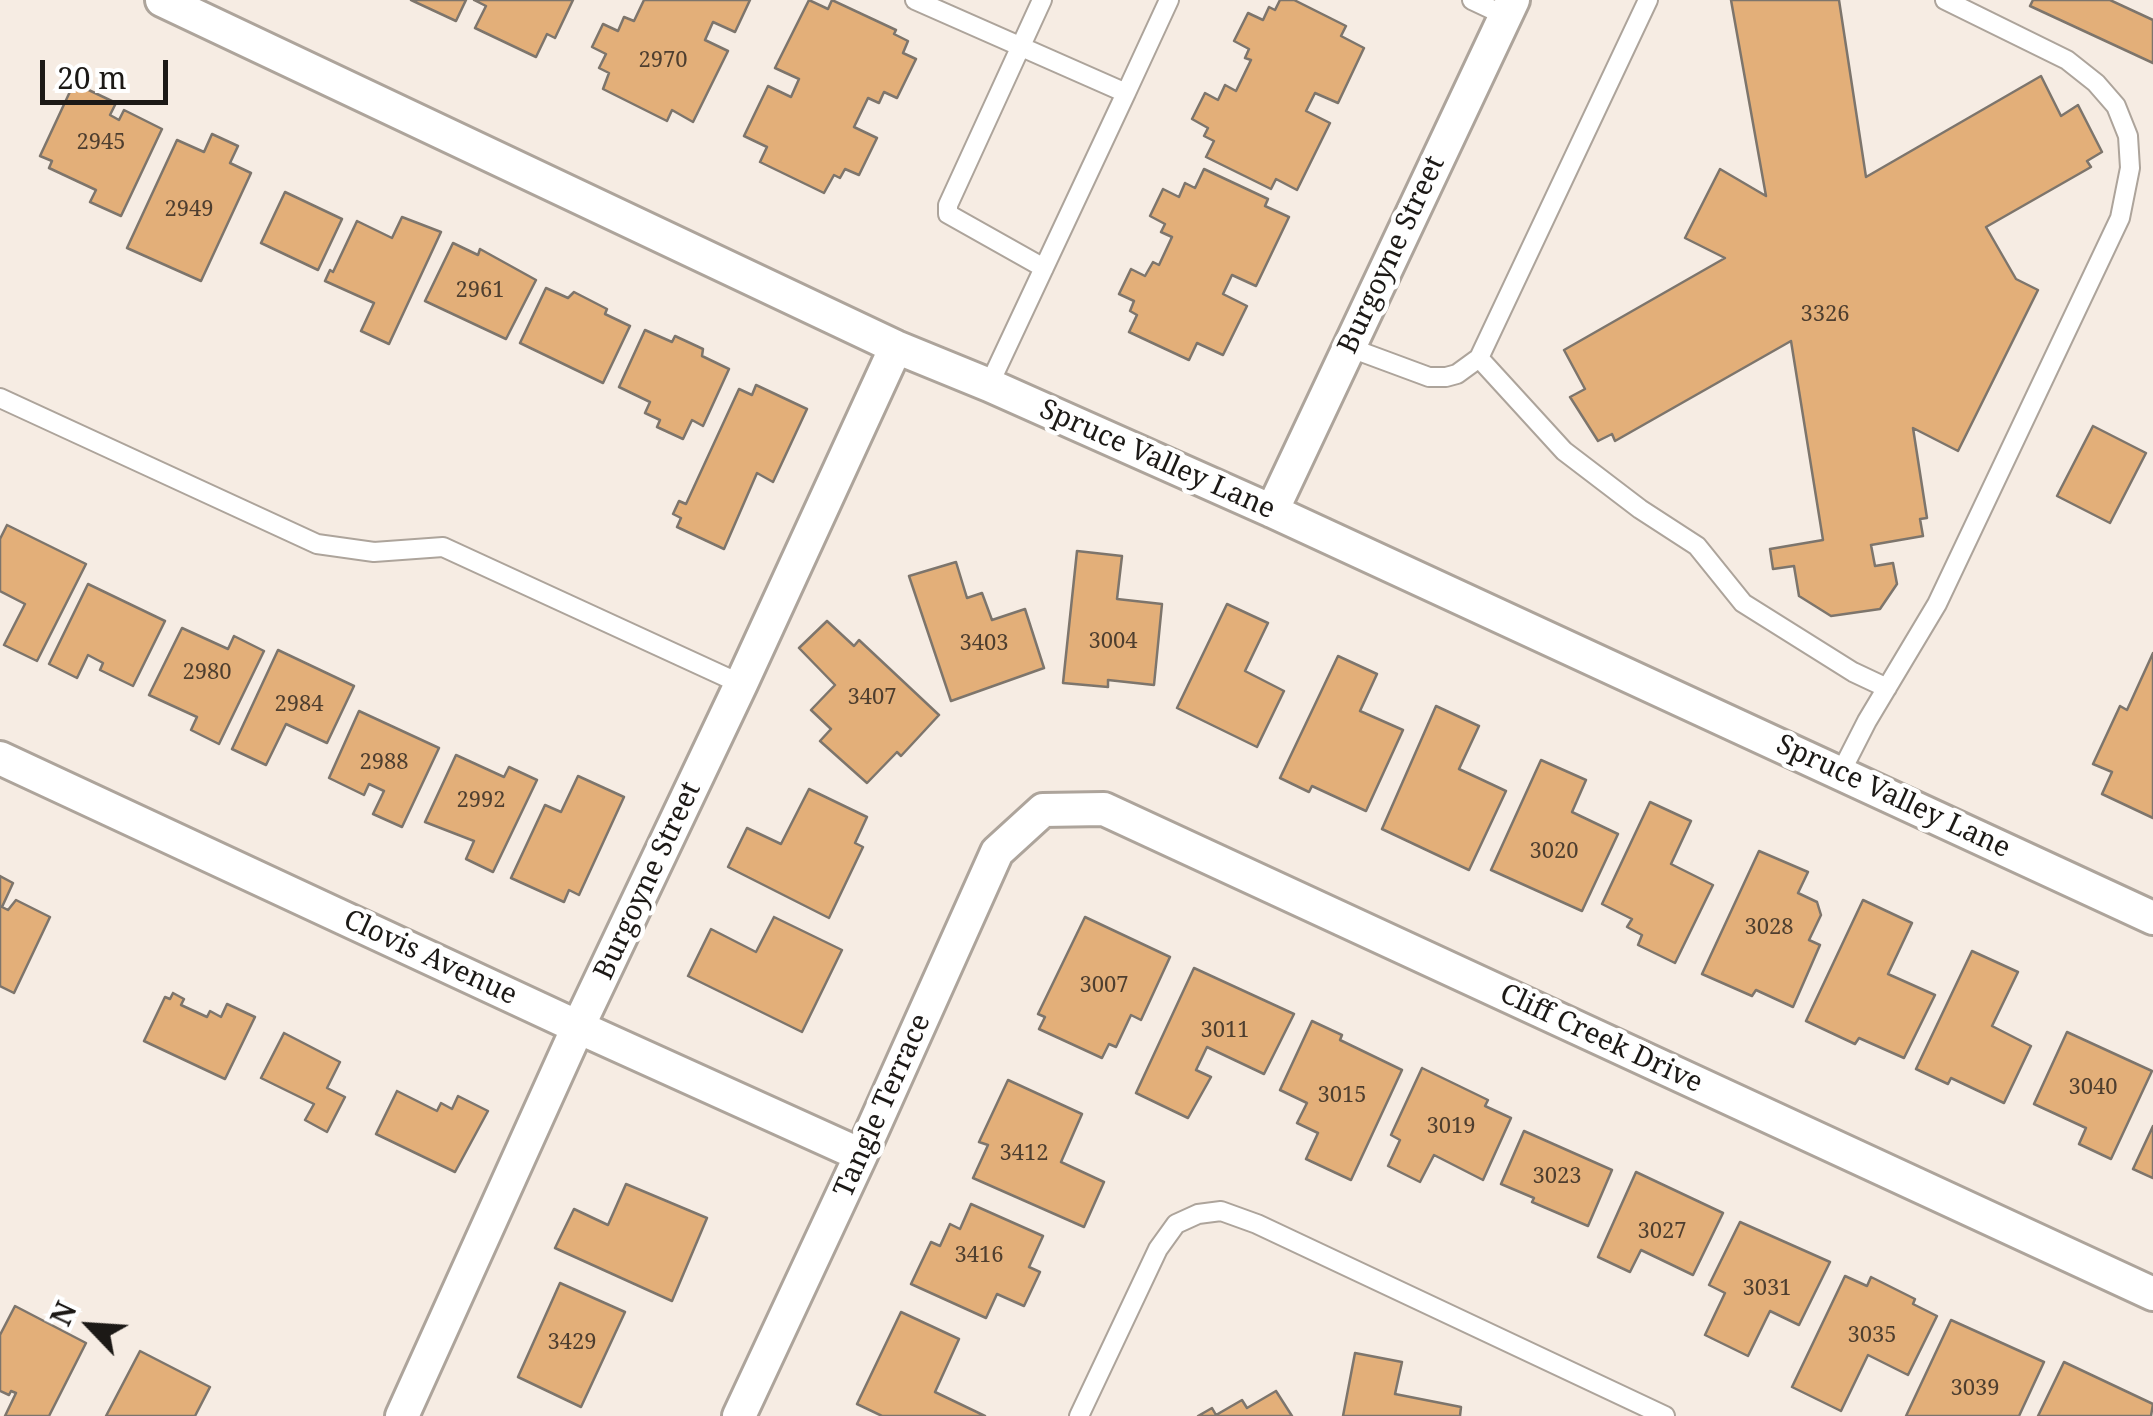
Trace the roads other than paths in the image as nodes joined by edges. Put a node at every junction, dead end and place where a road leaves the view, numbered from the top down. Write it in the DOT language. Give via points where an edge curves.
graph roads {
  1 [pos="162,0"];
  2 [pos="914,0"];
  3 [pos="1042,0"];
  4 [pos="1169,0"];
  5 [pos="1472,0"];
  6 [pos="1648,0"];
  7 [pos="1945,0"];
  8 [pos="1509,8"];
  9 [pos="1022,47"];
  10 [pos="1126,93"];
  11 [pos="1044,268"];
  12 [pos="896,347"];
  13 [pos="1348,347"];
  14 [pos="1479,358"];
  15 [pos="989,385"];
  16 [pos="0,398"];
  17 [pos="1272,511"];
  18 [pos="741,684"];
  19 [pos="1887,688"];
  20 [pos="0,758"];
  21 [pos="1841,772"];
  22 [pos="1043,810"];
  23 [pos="2153,918"];
  24 [pos="578,1028"];
  25 [pos="862,1155"];
  26 [pos="2153,1294"];
  27 [pos="402,1416"];
  28 [pos="739,1416"];
  29 [pos="1079,1416"];
  30 [pos="1666,1416"];
  1 -- 12 [label="street, Spruce Valley Lane"];
  2 -- 9 [label="lane"];
  3 -- 9 [label="lane"];
  4 -- 10 [label="lane"];
  5 -- 8 [label="lane"];
  6 -- 14 [label="lane"];
  7 -- 19 [label="lane" via="2067,60 2096,83 2116,106 2128,136 2130,168 2120,218 1936,604"];
  8 -- 13 [label="street, Burgoyne Street"];
  9 -- 10 [label="lane"];
  9 -- 11 [label="lane" via="948,214"];
  10 -- 11 [label="lane"];
  11 -- 15 [label="lane"];
  12 -- 15 [label="street, Spruce Valley Lane"];
  12 -- 18 [label="street, Burgoyne Street"];
  13 -- 14 [label="lane" via="1429,376 1457,374"];
  13 -- 17 [label="street, Burgoyne Street"];
  14 -- 19 [label="lane" via="1564,451 1697,546 1743,603"];
  15 -- 17 [label="street, Spruce Valley Lane"];
  16 -- 18 [label="lane" via="317,544 374,552 443,548"];
  17 -- 21 [label="street, Spruce Valley Lane"];
  18 -- 24 [label="street, Burgoyne Street"];
  19 -- 21 [label="lane"];
  20 -- 24 [label="street, Clovis Avenue"];
  21 -- 23 [label="street, Spruce Valley Lane"];
  22 -- 25 [label="street, Tangle Terrace" via="997,852"];
  22 -- 26 [label="street, Cliff Creek Drive" via="1104,809"];
  24 -- 25 [label="street, Clovis Avenue"];
  24 -- 27 [label="street, Burgoyne Street"];
  25 -- 28 [label="street, Tangle Terrace"];
  29 -- 30 [label="lane" via="1158,1249 1176,1224 1220,1211"];
}
